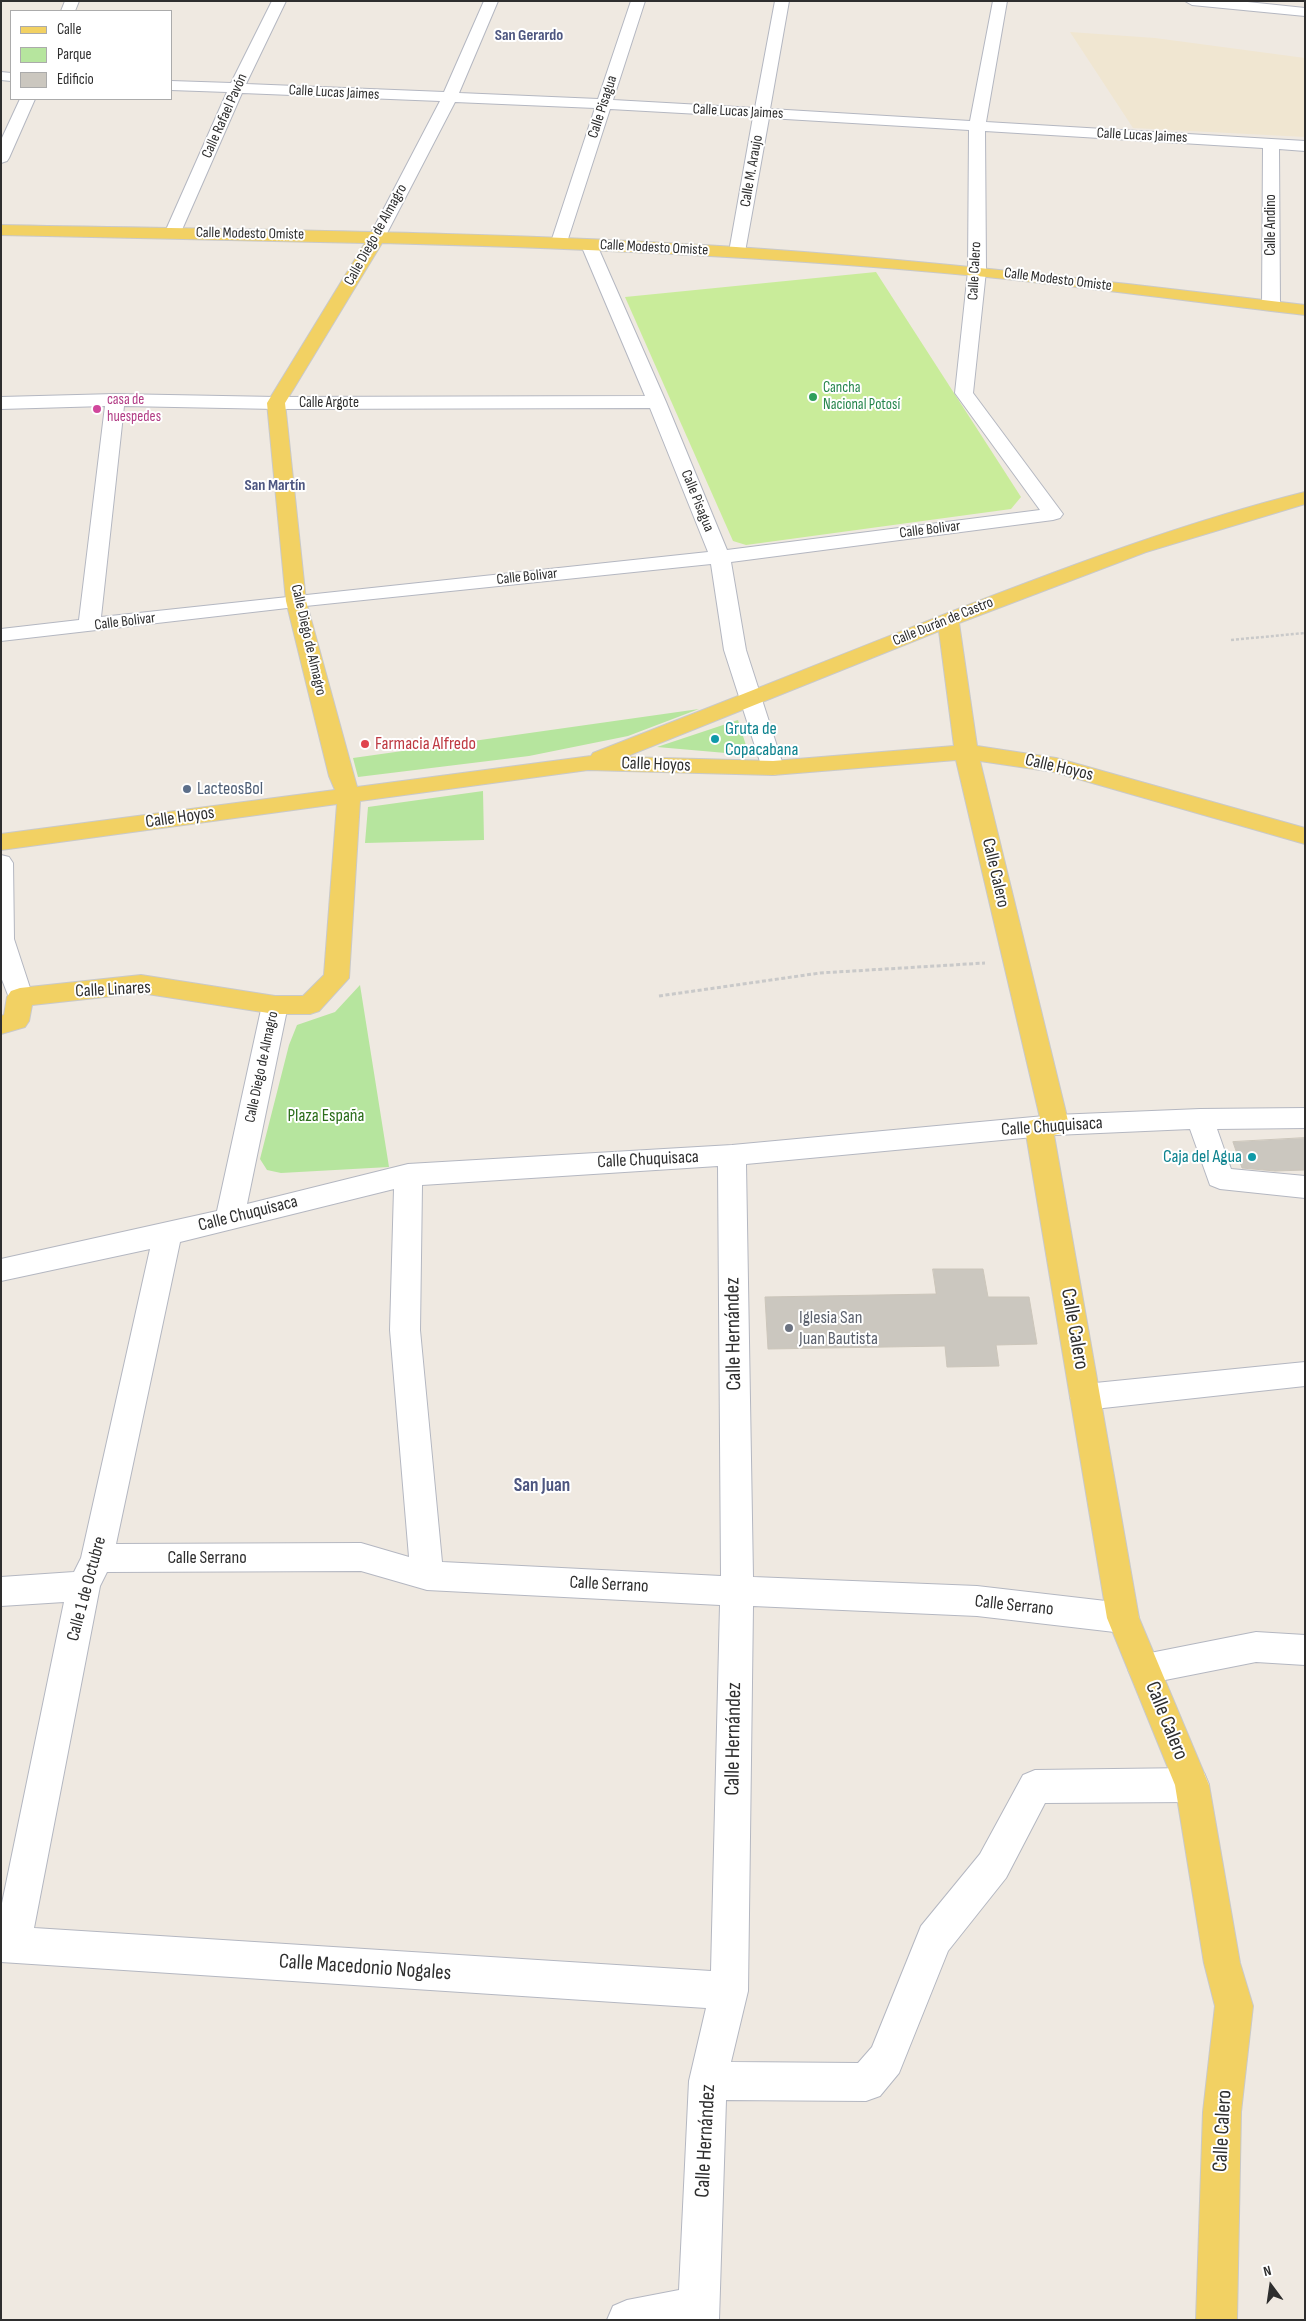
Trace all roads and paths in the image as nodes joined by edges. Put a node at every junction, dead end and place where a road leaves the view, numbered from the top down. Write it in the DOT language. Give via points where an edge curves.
graph roads {
  1 [pos="279,1"];
  2 [pos="491,1"];
  3 [pos="638,1"];
  4 [pos="782,1"];
  5 [pos="1000,1"];
  6 [pos="1192,1"];
  7 [pos="1305,12"];
  8 [pos="172,85"];
  9 [pos="236,88"];
  10 [pos="449,98"];
  11 [pos="27,100"];
  12 [pos="605,104"];
  13 [pos="762,114"];
  14 [pos="977,127"];
  15 [pos="1271,144"];
  16 [pos="1305,146"];
  17 [pos="1,158"];
  18 [pos="1,230"];
  19 [pos="174,232"];
  20 [pos="377,237"];
  21 [pos="559,242"];
  22 [pos="589,245"];
  23 [pos="737,252"];
  24 [pos="978,271"];
  25 [pos="1271,306"];
  26 [pos="1305,310"];
  27 [pos="115,400"];
  28 [pos="657,402"];
  29 [pos="1,403"];
  30 [pos="276,403"];
  31 [pos="1305,498"];
  32 [pos="1053,514"];
  33 [pos="720,557"];
  34 [pos="296,601"];
  35 [pos="948,619"];
  36 [pos="89,626"];
  37 [pos="1305,633"];
  38 [pos="1,635"];
  39 [pos="1230,640"];
  40 [pos="750,701"];
  41 [pos="966,752"];
  42 [pos="588,763"];
  43 [pos="773,768"];
  44 [pos="349,795"];
  45 [pos="1305,836"];
  46 [pos="1,842"];
  47 [pos="1,862"];
  48 [pos="1016,961"];
  49 [pos="20,996"];
  50 [pos="659,996"];
  51 [pos="274,1005"];
  52 [pos="1,1025"];
  53 [pos="1305,1118"];
  54 [pos="1200,1119"];
  55 [pos="1047,1126"];
  56 [pos="732,1155"];
  57 [pos="408,1175"];
  58 [pos="1305,1187"];
  59 [pos="230,1218"];
  60 [pos="167,1234"];
  61 [pos="1,1270"];
  62 [pos="1305,1374"];
  63 [pos="1085,1397"];
  64 [pos="91,1572"];
  65 [pos="426,1576"];
  66 [pos="737,1591"];
  67 [pos="1,1592"];
  68 [pos="1123,1618"];
  69 [pos="1305,1650"];
  70 [pos="1144,1669"];
  71 [pos="1192,1785"];
  72 [pos="6,1944"];
  73 [pos="729,1991"];
  74 [pos="708,2081"];
  75 [pos="698,2313"];
  76 [pos="627,2320"];
  77 [pos="1216,2320"];
  1 -- 9 [label="street, Calle Rafael Pavón"];
  2 -- 10 [label="street, Calle Diego de Almagro"];
  3 -- 12 [label="street, Calle Pisagua"];
  4 -- 13 [label="street, Calle M. Araujo"];
  5 -- 14 [label="street, Calle Calero"];
  6 -- 7 [label="street"];
  8 -- 9 [label="street, Calle Lucas Jaimes"];
  9 -- 10 [label="street, Calle Lucas Jaimes"];
  9 -- 19 [label="street, Calle Rafael Pavón"];
  10 -- 12 [label="street, Calle Lucas Jaimes"];
  10 -- 20 [label="street, Calle Diego de Almagro"];
  11 -- 17 [label="street"];
  12 -- 13 [label="street, Calle Lucas Jaimes"];
  12 -- 21 [label="street, Calle Pisagua"];
  13 -- 14 [label="street, Calle Lucas Jaimes"];
  13 -- 23 [label="street, Calle M. Araujo"];
  14 -- 15 [label="street, Calle Lucas Jaimes"];
  14 -- 24 [label="street, Calle Calero"];
  15 -- 16 [label="street, Calle Lucas Jaimes"];
  15 -- 25 [label="street, Calle Andino"];
  18 -- 19 [label="main road, Calle Modesto Omiste"];
  19 -- 20 [label="main road, Calle Modesto Omiste"];
  20 -- 21 [label="main road, Calle Modesto Omiste"];
  20 -- 30 [label="main road, Calle Diego de Almagro"];
  21 -- 22 [label="main road, Calle Modesto Omiste"];
  22 -- 23 [label="main road, Calle Modesto Omiste"];
  22 -- 28 [label="street, Calle Pisagua"];
  23 -- 24 [label="main road, Calle Modesto Omiste"];
  24 -- 25 [label="main road, Calle Modesto Omiste"];
  24 -- 32 [label="street, Calle Calero" via="964,393"];
  25 -- 26 [label="main road, Calle Modesto Omiste"];
  27 -- 29 [label="street, Calle Argote"];
  27 -- 30 [label="street, Calle Argote"];
  27 -- 36 [label="street"];
  28 -- 30 [label="street, Calle Argote"];
  28 -- 33 [label="street, Calle Pisagua"];
  30 -- 34 [label="main road, Calle Diego de Almagro"];
  31 -- 35 [label="main road, Calle Durán de Castro" via="1141,547"];
  32 -- 33 [label="street, Calle Bolivar"];
  33 -- 34 [label="street, Calle Bolivar"];
  33 -- 40 [label="street, Calle Pisagua" via="735,650"];
  34 -- 36 [label="street, Calle Bolivar"];
  34 -- 44 [label="main road, Calle Diego de Almagro" via="341,776"];
  35 -- 40 [label="main road, Calle Durán de Castro"];
  35 -- 41 [label="main road, Calle Calero"];
  36 -- 38 [label="street, Calle Bolivar"];
  37 -- 39 [label="path"];
  40 -- 42 [label="main road, Calle Durán de Castro"];
  40 -- 43 [label="street, Calle Pisagua"];
  41 -- 43 [label="main road, Calle Hoyos"];
  41 -- 45 [label="main road, Calle Hoyos" via="1056,764"];
  41 -- 48 [label="main road, Calle Calero"];
  42 -- 43 [label="main road, Calle Hoyos"];
  42 -- 44 [label="main road, Calle Hoyos"];
  44 -- 46 [label="main road, Calle Hoyos"];
  44 -- 51 [label="main road, Calle Diego de Almagro" via="336,978 310,1005"];
  47 -- 49 [label="street" via="2,939"];
  48 -- 50 [label="path" via="820,973"];
  48 -- 55 [label="main road, Calle Calero"];
  49 -- 51 [label="main road, Calle Linares" via="141,984"];
  49 -- 52 [label="main road" via="16,1020"];
  51 -- 59 [label="street, Calle Diego de Almagro"];
  53 -- 54 [label="street, Calle Chuquisaca"];
  54 -- 55 [label="street, Calle Chuquisaca"];
  54 -- 58 [label="street" via="1220,1178"];
  55 -- 56 [label="street, Calle Chuquisaca"];
  55 -- 63 [label="main road, Calle Calero"];
  56 -- 57 [label="street, Calle Chuquisaca"];
  56 -- 66 [label="street, Calle Hernández"];
  57 -- 59 [label="street, Calle Chuquisaca"];
  57 -- 65 [label="street" via="405,1330"];
  59 -- 60 [label="street, Calle Chuquisaca"];
  60 -- 61 [label="street, Calle Chuquisaca"];
  60 -- 64 [label="street, Calle 1 de Octubre"];
  62 -- 63 [label="street"];
  63 -- 68 [label="main road, Calle Calero"];
  64 -- 65 [label="street, Calle Serrano" via="361,1557"];
  64 -- 67 [label="street, Calle Serrano"];
  64 -- 72 [label="street, Calle 1 de Octubre"];
  65 -- 66 [label="street, Calle Serrano"];
  66 -- 68 [label="street, Calle Serrano" via="977,1601"];
  66 -- 73 [label="street, Calle Hernández"];
  68 -- 70 [label="main road, Calle Calero"];
  69 -- 70 [label="street" via="1256,1647"];
  70 -- 71 [label="main road, Calle Calero"];
  71 -- 74 [label="street" via="1035,1787 993,1866 934,1939 886,2060 866,2082"];
  71 -- 77 [label="main road, Calle Calero" via="1222,1963 1234,2006 1222,2112"];
  72 -- 73 [label="street, Calle Macedonio Nogales"];
  73 -- 74 [label="street, Calle Hernández"];
  74 -- 75 [label="street, Calle Hernández"];
  75 -- 76 [label="street"];
}
